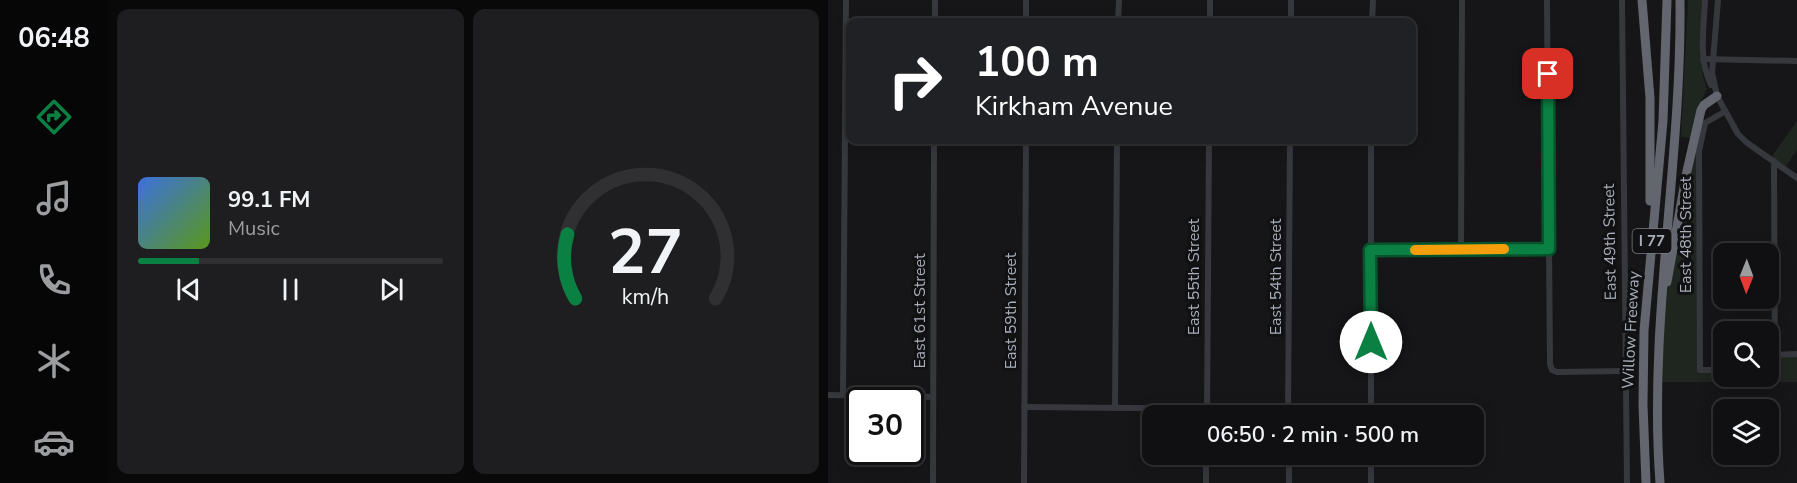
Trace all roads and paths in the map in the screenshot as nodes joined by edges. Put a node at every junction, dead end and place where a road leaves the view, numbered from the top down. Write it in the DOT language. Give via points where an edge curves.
graph roads {
  1 [pos="846,0"];
  2 [pos="935,0"];
  3 [pos="1026,0"];
  4 [pos="1119,0"];
  5 [pos="1210,0"];
  6 [pos="1291,0"];
  7 [pos="1373,0"];
  8 [pos="1462,0"];
  9 [pos="1547,0"];
  10 [pos="1622,0"];
  11 [pos="1642,0"];
  12 [pos="1667,0"];
  13 [pos="1680,0"];
  14 [pos="1705,0"];
  15 [pos="1718,0"];
  16 [pos="935,18"];
  17 [pos="1026,18"];
  18 [pos="1118,18"];
  19 [pos="1210,18"];
  20 [pos="1291,18"];
  21 [pos="1372,18"];
  22 [pos="1703,59"];
  23 [pos="1713,60"];
  24 [pos="1797,61"];
  25 [pos="1717,96"];
  26 [pos="1724,112"];
  27 [pos="934,144"];
  28 [pos="1026,144"];
  29 [pos="1117,144"];
  30 [pos="1209,144"];
  31 [pos="1290,144"];
  32 [pos="1371,144"];
  33 [pos="1774,161"];
  34 [pos="1797,178"];
  35 [pos="1549,249"];
  36 [pos="1370,250"];
  37 [pos="1461,250"];
  38 [pos="1651,251"];
  39 [pos="1661,313"];
  40 [pos="1775,321"];
  41 [pos="1797,354"];
  42 [pos="1779,355"];
  43 [pos="1713,370"];
  44 [pos="1625,371"];
  45 [pos="828,395"];
  46 [pos="843,395"];
  47 [pos="933,397"];
  48 [pos="1207,405"];
  49 [pos="1288,405"];
  50 [pos="1371,405"];
  51 [pos="1024,407"];
  52 [pos="1115,408"];
  53 [pos="1142,409"];
  54 [pos="1206,465"];
  55 [pos="1288,465"];
  56 [pos="1371,465"];
  57 [pos="933,483"];
  58 [pos="1024,483"];
  59 [pos="1206,483"];
  60 [pos="1289,483"];
  61 [pos="1371,483"];
  62 [pos="1627,483"];
  63 [pos="1647,483"];
  64 [pos="1660,483"];
  1 -- 46 [label="street"];
  2 -- 16 [label="street"];
  3 -- 17 [label="street"];
  4 -- 18 [label="street"];
  5 -- 19 [label="street"];
  6 -- 20 [label="street"];
  7 -- 21 [label="street"];
  8 -- 37 [label="street"];
  9 -- 35 [label="street"];
  10 -- 44 [label="street, East 49th Street"];
  11 -- 38 [label="highway" via="1650,98"];
  12 -- 38 [label="highway, Willow Freeway / I 77" via="1663,121"];
  13 -- 39 [label="highway, Willow Freeway / I 77"];
  14 -- 22 [label="street"];
  15 -- 23 [label="street"];
  22 -- 23 [label="street"];
  22 -- 25 [label="street" via="1705,73"];
  23 -- 24 [label="street"];
  23 -- 25 [label="street"];
  25 -- 26 [label="street"];
  25 -- 39 [label="highway" via="1704,105 1698,119"];
  26 -- 33 [label="street" via="1746,142"];
  26 -- 43 [label="street, East 48th Street" via="1705,123 1699,151 1700,370"];
  27 -- 47 [label="street, East 61st Street"];
  28 -- 51 [label="street, East 59th Street"];
  29 -- 52 [label="street"];
  30 -- 48 [label="street, East 55th Street"];
  31 -- 49 [label="street, East 54th Street"];
  32 -- 36 [label="street"];
  33 -- 34 [label="street"];
  33 -- 40 [label="street"];
  35 -- 37 [label="street"];
  35 -- 44 [label="street" via="1552,370"];
  36 -- 37 [label="street"];
  36 -- 50 [label="street"];
  38 -- 63 [label="highway, Willow Freeway / I 77" via="1644,331"];
  39 -- 64 [label="highway, Willow Freeway / I 77" via="1656,437"];
  41 -- 42 [label="street"];
  44 -- 62 [label="street, East 49th Street"];
  45 -- 46 [label="street"];
  46 -- 47 [label="street"];
  47 -- 57 [label="street, East 61st Street"];
  51 -- 52 [label="street"];
  51 -- 58 [label="street, East 59th Street"];
  52 -- 53 [label="street"];
  54 -- 59 [label="street"];
  55 -- 60 [label="street"];
  56 -- 61 [label="street"];
}
